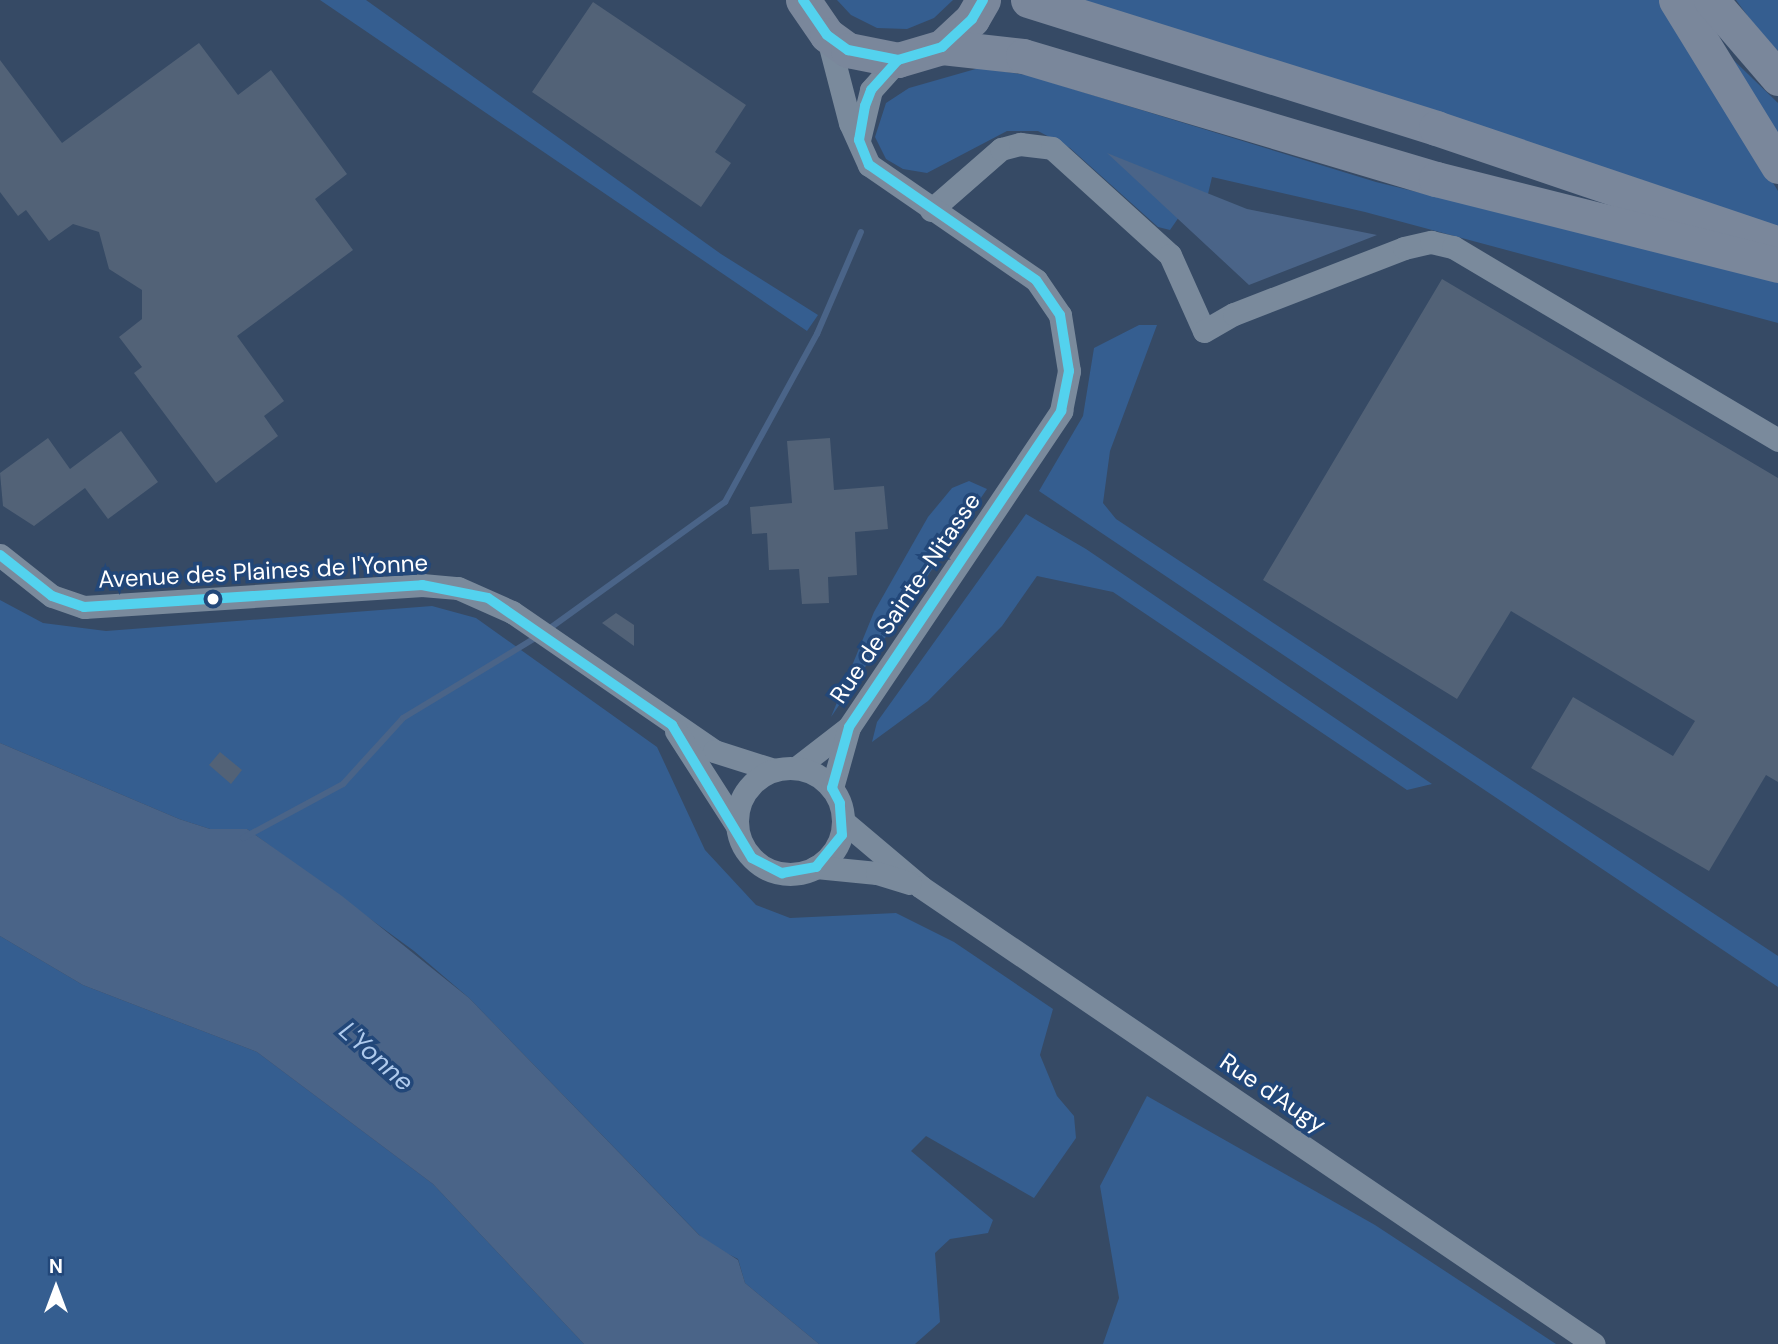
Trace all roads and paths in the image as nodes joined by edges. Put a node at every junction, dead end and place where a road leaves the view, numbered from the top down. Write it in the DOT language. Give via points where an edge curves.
graph roads {
  1 [pos="803,0"];
  2 [pos="982,0"];
  3 [pos="1028,0"];
  4 [pos="1676,0"];
  5 [pos="1711,0"];
  6 [pos="827,35"];
  7 [pos="942,47"];
  8 [pos="898,60"];
  9 [pos="1778,78"];
  10 [pos="859,140"];
  11 [pos="1778,166"];
  12 [pos="931,210"];
  13 [pos="1778,244"];
  14 [pos="1778,265"];
  15 [pos="1778,440"];
  16 [pos="0,555"];
  17 [pos="672,726"];
  18 [pos="849,727"];
  19 [pos="785,769"];
  20 [pos="832,788"];
  21 [pos="843,821"];
  22 [pos="737,827"];
  23 [pos="816,867"];
  24 [pos="921,887"];
  25 [pos="1594,1344"];
  1 -- 6 [label="main road"];
  2 -- 7 [label="main road" via="972,19"];
  3 -- 13 [label="main road" via="1436,128"];
  4 -- 11 [label="main road"];
  5 -- 9 [label="main road"];
  6 -- 8 [label="main road" via="861,54"];
  6 -- 10 [label="street" via="850,123"];
  7 -- 8 [label="main road"];
  7 -- 14 [label="main road" via="1023,56 1436,179"];
  8 -- 10 [label="street" via="871,90"];
  10 -- 12 [label="street" via="876,173"];
  12 -- 15 [label="street" via="983,159 1001,149 1020,144 1052,148 1170,255 1204,331 1234,314 1405,248 1432,243 1453,247"];
  12 -- 18 [label="street, Rue de Sainte-Nitasse" via="1019,266 1060,315 1068,351 1067,394 1022,473"];
  16 -- 17 [label="street, Avenue des Plaines de l'Yonne" via="52,596 84,607 422,585 488,598"];
  17 -- 19 [label="street, Avenue des Plaines de l'Yonne" via="714,751"];
  17 -- 22 [label="street, Avenue des Plaines de l'Yonne"];
  18 -- 19 [label="street, Rue de Sainte-Nitasse"];
  18 -- 20 [label="street, Rue de Sainte-Nitasse"];
  19 -- 20 [label="street"];
  19 -- 22 [label="street" via="746,792"];
  20 -- 21 [label="street"];
  21 -- 23 [label="street" via="836,848"];
  21 -- 24 [label="street, Rue d'Augy"];
  22 -- 23 [label="street" via="751,858 766,868 782,873"];
  23 -- 24 [label="street, Rue d'Augy" via="877,873"];
  24 -- 25 [label="street, Rue d'Augy"];
}
